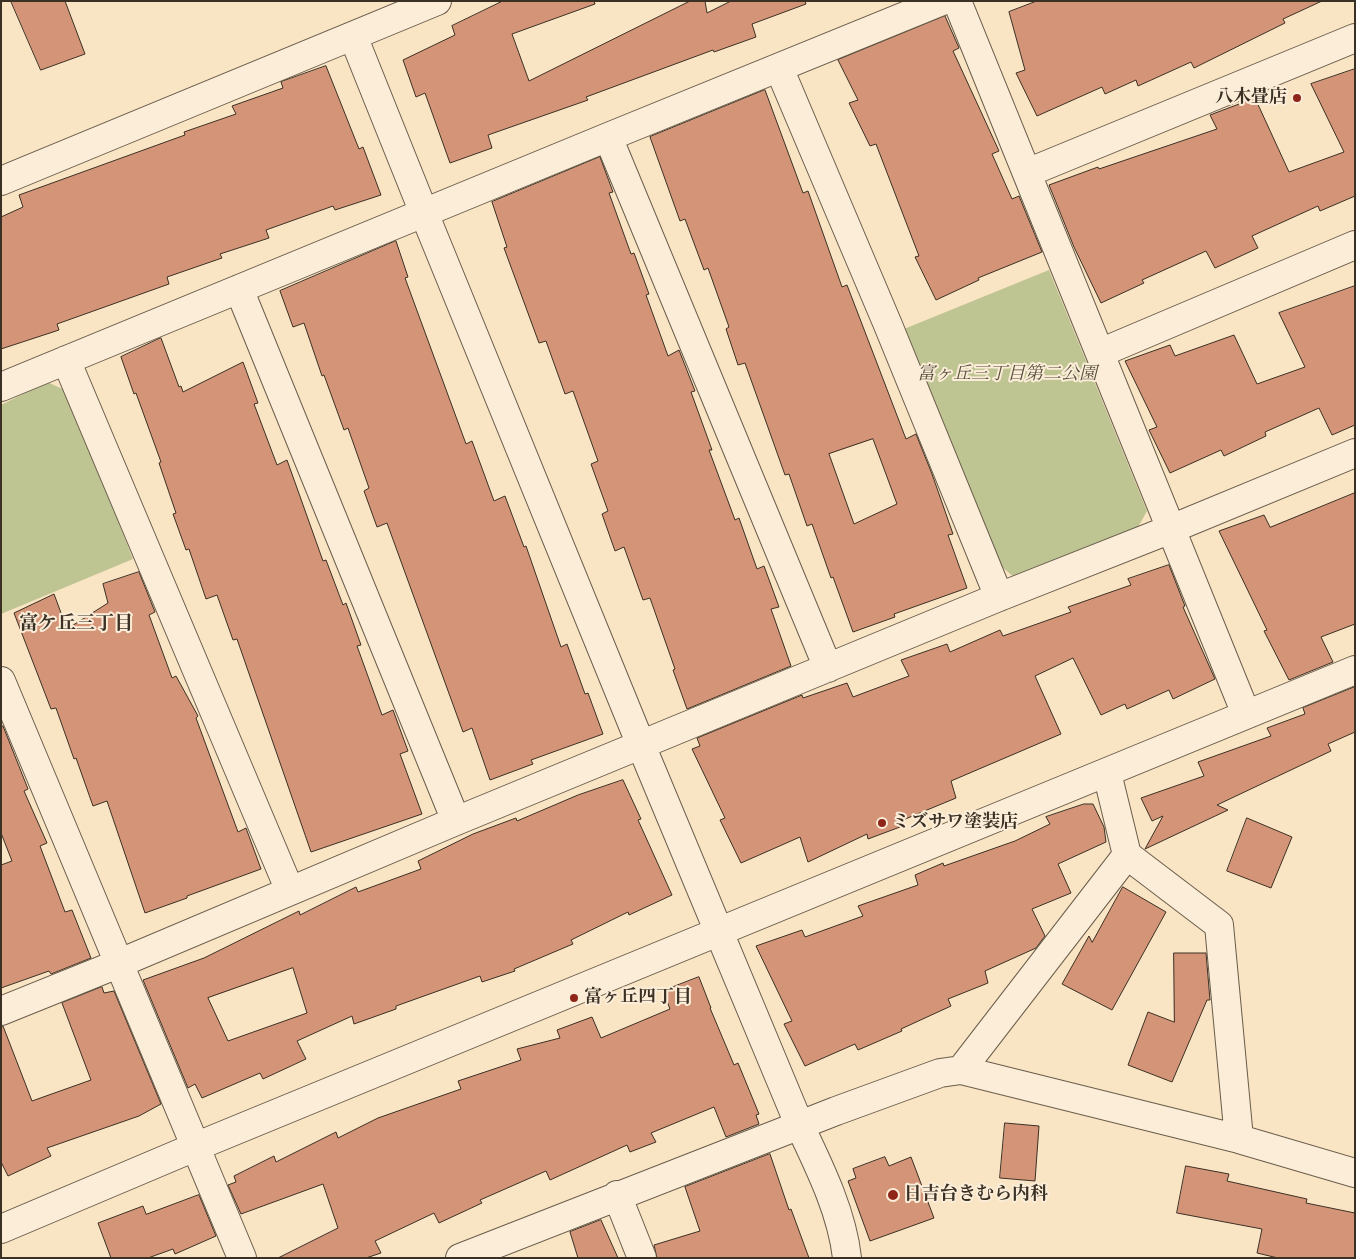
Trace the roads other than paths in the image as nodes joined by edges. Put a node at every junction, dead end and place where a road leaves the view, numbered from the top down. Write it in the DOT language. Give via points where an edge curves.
graph roads {
  1 [pos="437,1"];
  2 [pos="942,1"];
  3 [pos="957,1"];
  4 [pos="354,36"];
  5 [pos="1355,38"];
  6 [pos="779,68"];
  7 [pos="608,137"];
  8 [pos="1027,173"];
  9 [pos="1,181"];
  10 [pos="424,213"];
  11 [pos="1355,245"];
  12 [pos="239,289"];
  13 [pos="1100,353"];
  14 [pos="66,360"];
  15 [pos="1,387"];
  16 [pos="1355,453"];
  17 [pos="1171,529"];
  18 [pos="999,597"];
  19 [pos="828,668"];
  20 [pos="1355,670"];
  21 [pos="1,681"];
  22 [pos="1246,714"];
  23 [pos="641,745"];
  24 [pos="1107,773"];
  25 [pos="456,821"];
  26 [pos="1127,855"];
  27 [pos="290,891"];
  28 [pos="720,932"];
  29 [pos="120,964"];
  30 [pos="1,1011"];
  31 [pos="961,1070"];
  32 [pos="799,1124"];
  33 [pos="1239,1139"];
  34 [pos="195,1147"];
  35 [pos="1355,1173"];
  36 [pos="616,1195"];
  37 [pos="1,1229"];
  38 [pos="242,1258"];
  39 [pos="460,1258"];
  40 [pos="642,1258"];
  41 [pos="847,1258"];
  1 -- 4 [label="street"];
  2 -- 6 [label="street"];
  3 -- 8 [label="street"];
  4 -- 9 [label="street"];
  4 -- 10 [label="street"];
  5 -- 8 [label="street"];
  6 -- 7 [label="street"];
  6 -- 18 [label="street"];
  7 -- 10 [label="street"];
  7 -- 19 [label="street"];
  8 -- 13 [label="street"];
  10 -- 12 [label="street"];
  10 -- 23 [label="street"];
  11 -- 13 [label="street"];
  12 -- 14 [label="street"];
  12 -- 25 [label="street"];
  13 -- 17 [label="street"];
  14 -- 15 [label="street"];
  14 -- 27 [label="street"];
  16 -- 17 [label="street"];
  17 -- 18 [label="street"];
  17 -- 22 [label="street"];
  18 -- 19 [label="street"];
  19 -- 23 [label="street"];
  20 -- 22 [label="street"];
  21 -- 29 [label="street"];
  22 -- 24 [label="street"];
  23 -- 25 [label="street"];
  23 -- 28 [label="street"];
  24 -- 26 [label="street"];
  24 -- 28 [label="street"];
  25 -- 27 [label="street"];
  26 -- 31 [label="street"];
  26 -- 33 [label="street" via="1219,925"];
  27 -- 29 [label="street"];
  28 -- 32 [label="street"];
  28 -- 34 [label="street"];
  29 -- 30 [label="street"];
  29 -- 34 [label="street"];
  31 -- 32 [label="street" via="940,1074"];
  31 -- 33 [label="street"];
  32 -- 36 [label="street"];
  32 -- 41 [label="street" via="836,1213"];
  33 -- 35 [label="street"];
  34 -- 37 [label="street"];
  34 -- 38 [label="street"];
  36 -- 39 [label="street"];
  36 -- 40 [label="street"];
}
